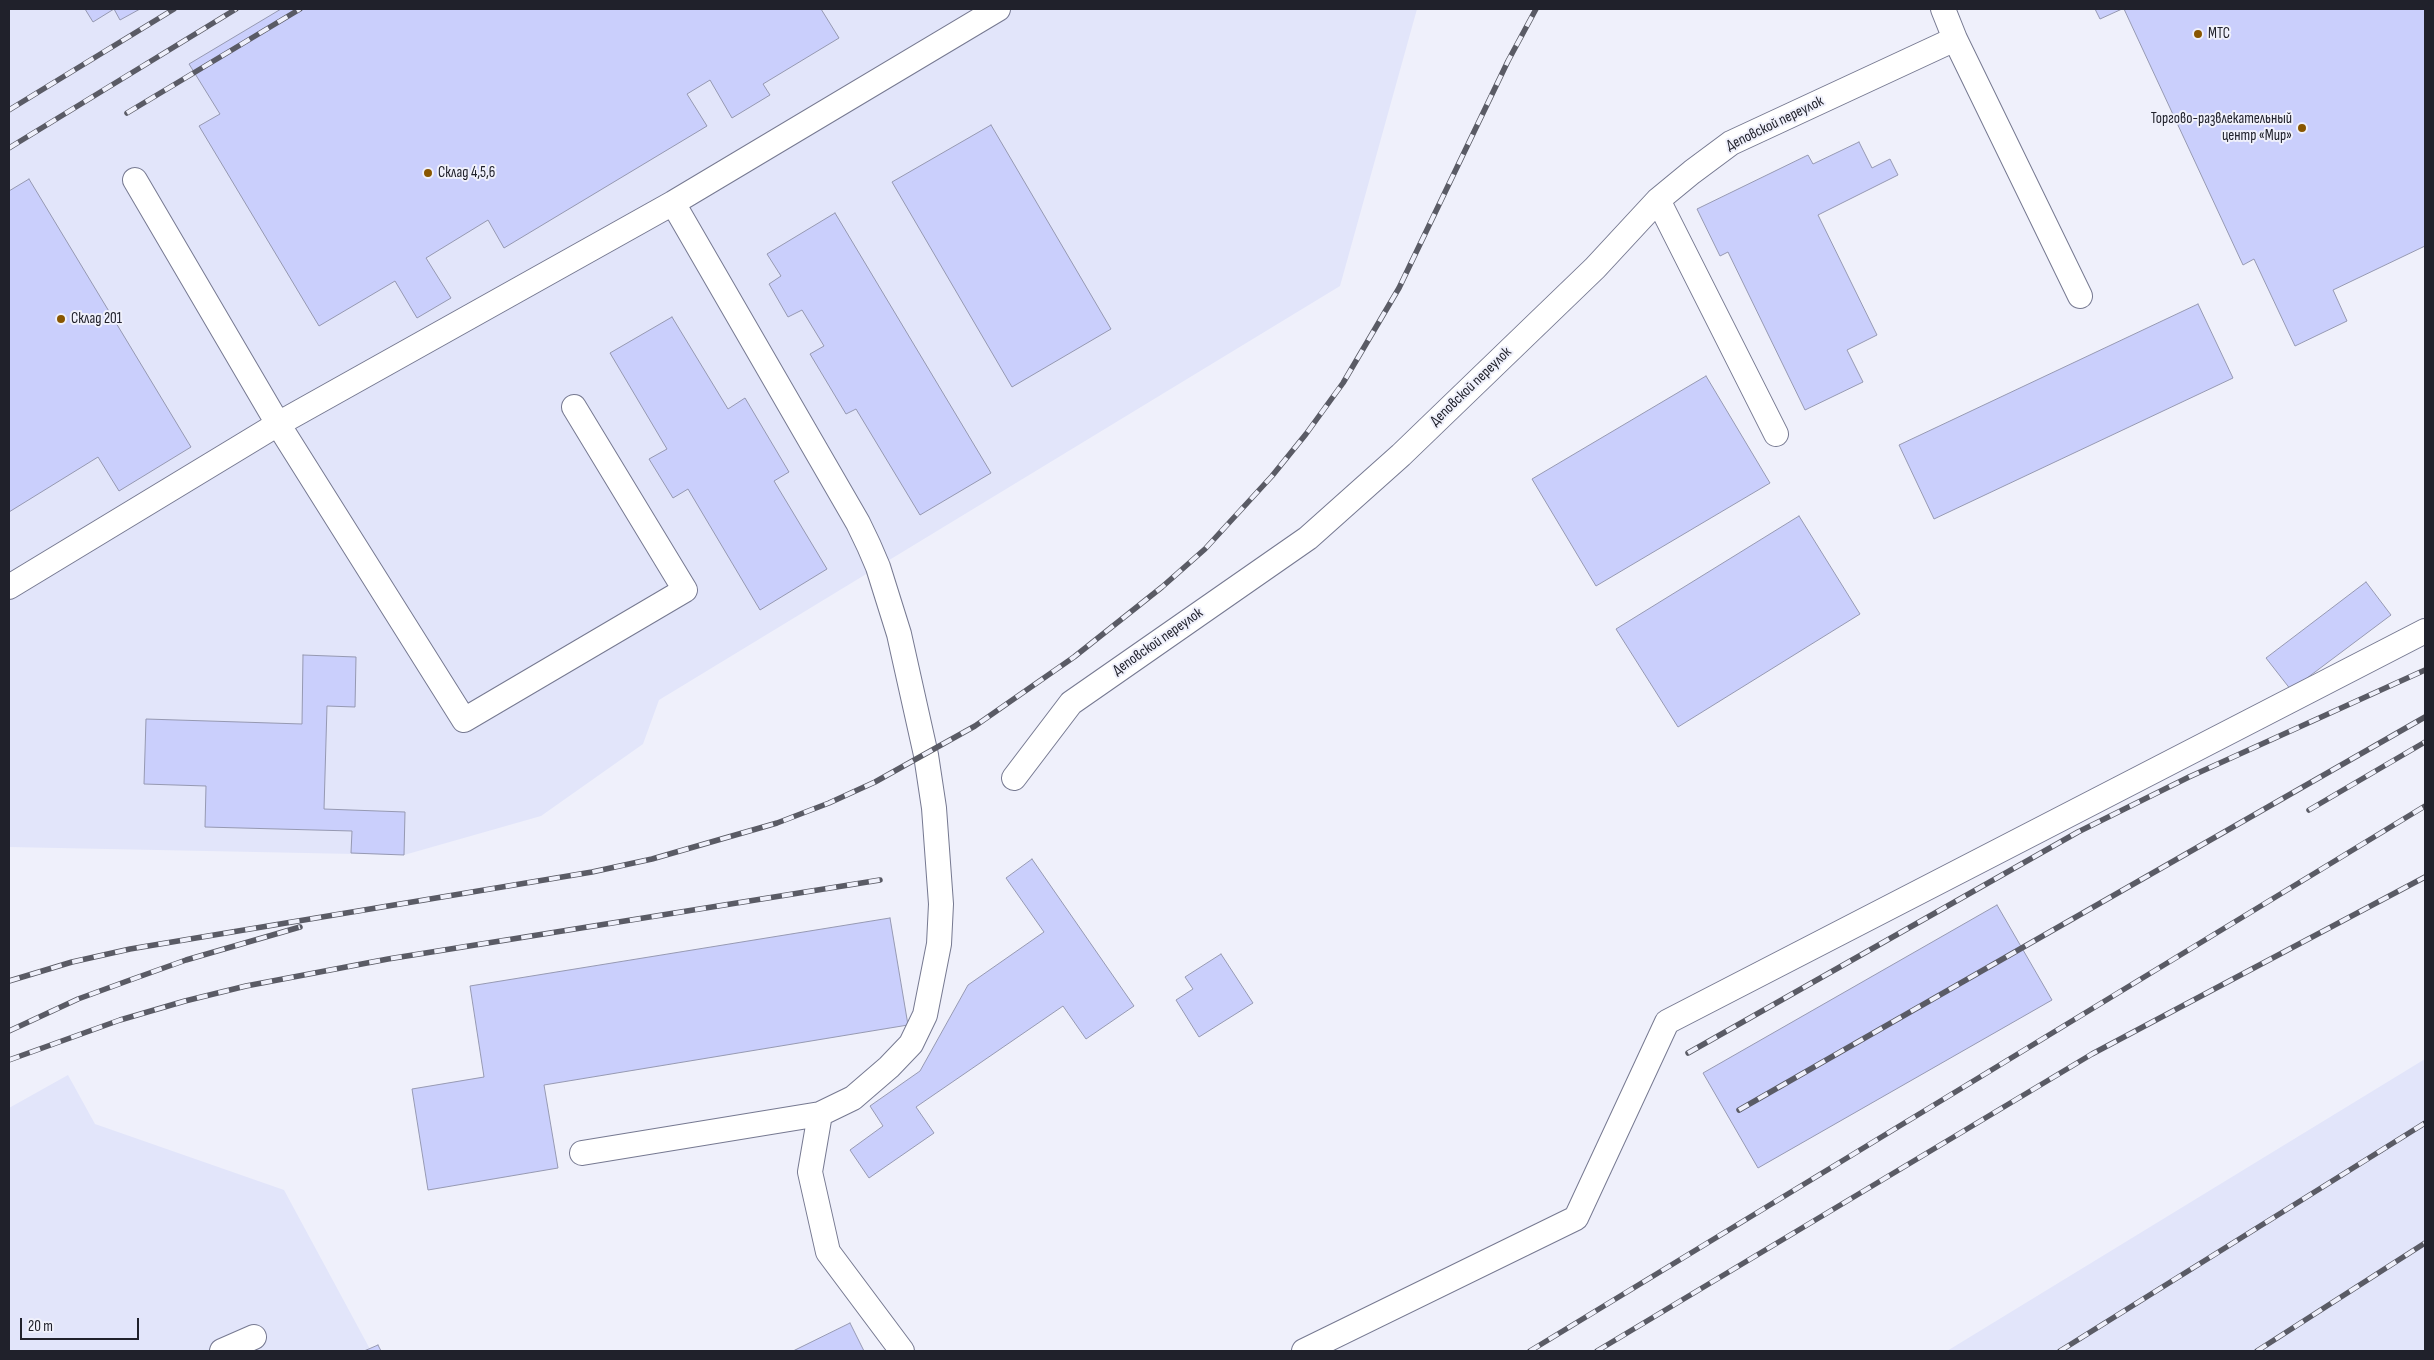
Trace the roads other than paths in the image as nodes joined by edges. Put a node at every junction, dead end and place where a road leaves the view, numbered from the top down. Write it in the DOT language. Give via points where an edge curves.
graph roads {
  1 [pos="998,9"];
  2 [pos="1943,9"];
  3 [pos="1955,40"];
  4 [pos="135,180"];
  5 [pos="1658,200"];
  6 [pos="673,202"];
  7 [pos="2080,296"];
  8 [pos="574,407"];
  9 [pos="278,424"];
  10 [pos="1776,434"];
  11 [pos="9,587"];
  12 [pos="2425,631"];
  13 [pos="1014,778"];
  14 [pos="820,1114"];
  15 [pos="582,1153"];
  16 [pos="254,1337"];
  17 [pos="222,1351"];
  18 [pos="902,1351"];
  19 [pos="1304,1351"];
  1 -- 6 [label="lane"];
  2 -- 3 [label="lane"];
  3 -- 5 [label="lane, Деповской переулок" via="1731,143"];
  3 -- 7 [label="lane"];
  4 -- 9 [label="lane"];
  5 -- 10 [label="lane"];
  5 -- 13 [label="lane, Деповской переулок" via="1595,268 1355,497 1308,538 1071,703"];
  6 -- 9 [label="lane"];
  6 -- 14 [label="lane" via="869,546 899,634 926,755 933,799 940,904 939,944 925,1015 911,1044 890,1067 853,1098"];
  8 -- 9 [label="lane" via="685,590 464,720"];
  9 -- 11 [label="lane"];
  12 -- 19 [label="lane" via="1667,1022 1576,1218"];
  14 -- 15 [label="lane"];
  14 -- 18 [label="lane" via="810,1172 828,1252"];
  16 -- 17 [label="lane"];
}
